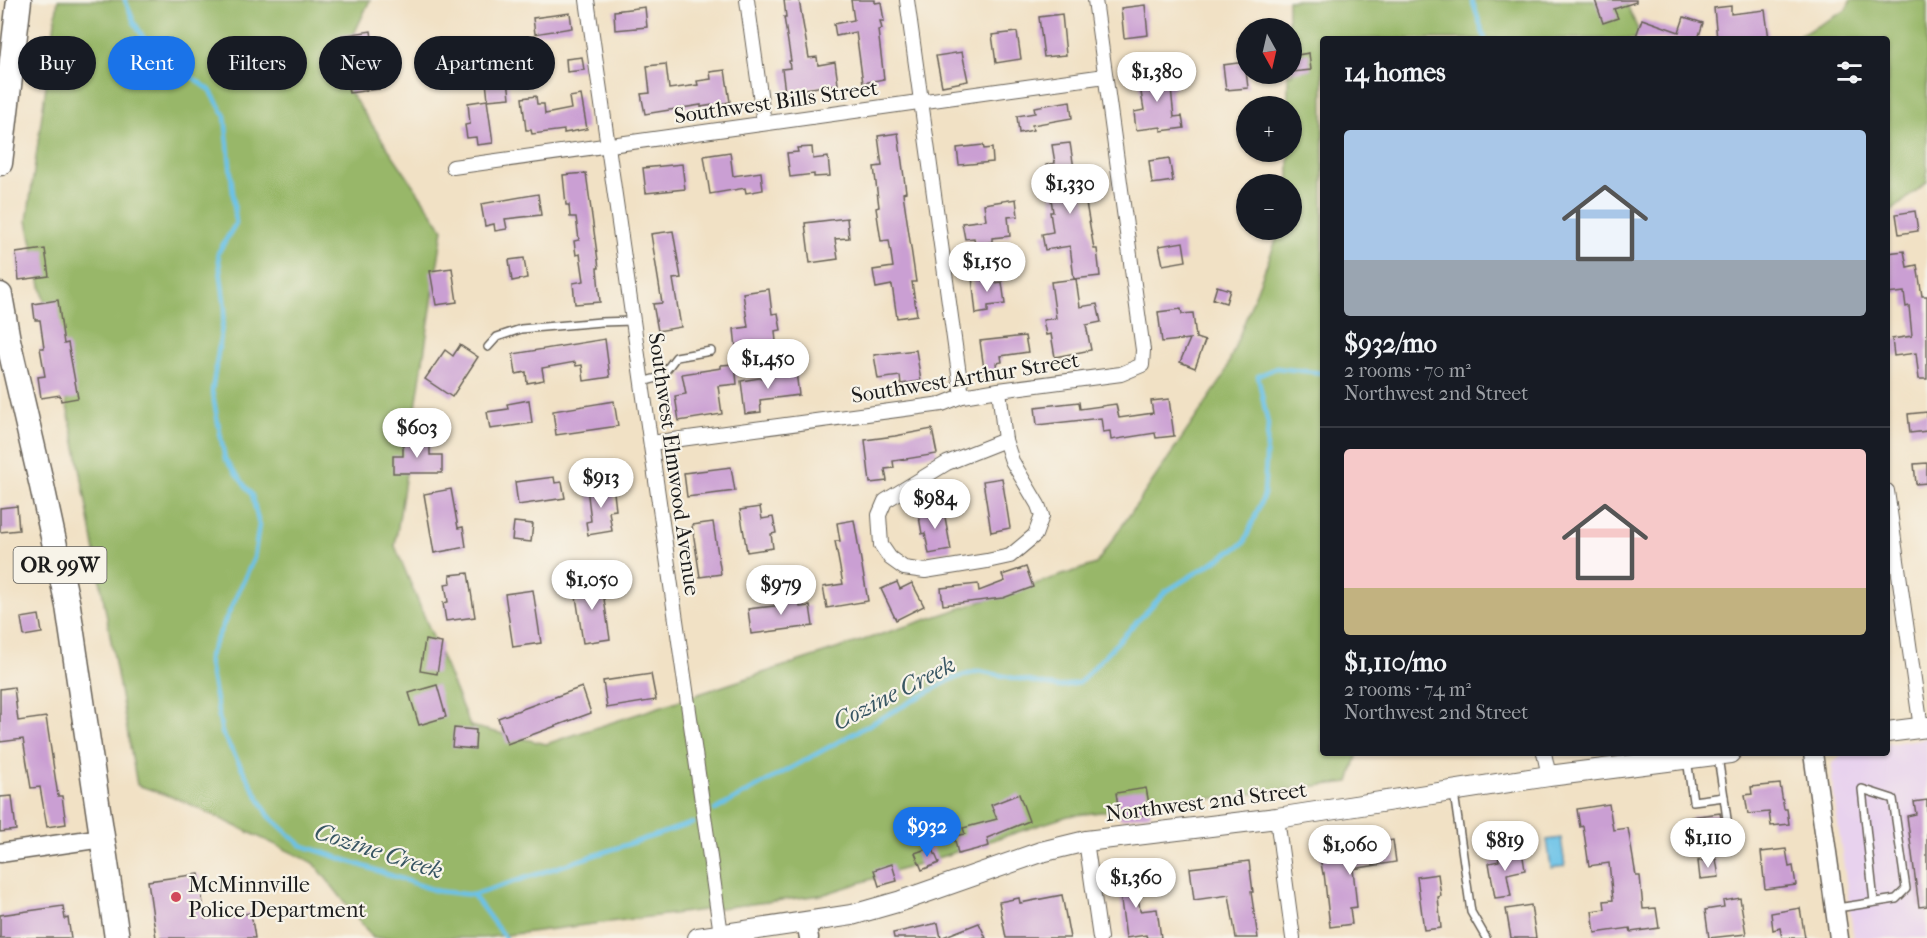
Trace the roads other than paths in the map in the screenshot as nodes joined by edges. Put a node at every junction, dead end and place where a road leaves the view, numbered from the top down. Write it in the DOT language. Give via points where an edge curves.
graph roads {
  1 [pos="587,0"];
  2 [pos="747,0"];
  3 [pos="907,0"];
  4 [pos="1095,0"];
  5 [pos="15,10"];
  6 [pos="6,67"];
  7 [pos="1105,76"];
  8 [pos="921,102"];
  9 [pos="3,115"];
  10 [pos="764,123"];
  11 [pos="608,145"];
  12 [pos="0,163"];
  13 [pos="453,167"];
  14 [pos="1,302"];
  15 [pos="633,321"];
  16 [pos="488,346"];
  17 [pos="711,351"];
  18 [pos="642,382"];
  19 [pos="999,390"];
  20 [pos="962,396"];
  21 [pos="1005,440"];
  22 [pos="651,443"];
  23 [pos="1890,531"];
  24 [pos="1893,571"];
  25 [pos="1924,727"];
  26 [pos="1890,732"];
  27 [pos="1545,756"];
  28 [pos="1704,756"];
  29 [pos="1722,756"];
  30 [pos="1813,756"];
  31 [pos="1687,758"];
  32 [pos="1549,776"];
  33 [pos="1454,790"];
  34 [pos="1724,797"];
  35 [pos="1277,818"];
  36 [pos="102,838"];
  37 [pos="1086,841"];
  38 [pos="1731,849"];
  39 [pos="0,853"];
  40 [pos="1874,902"];
  41 [pos="1835,908"];
  42 [pos="808,930"];
  43 [pos="721,934"];
  44 [pos="117,938"];
  45 [pos="698,938"];
  46 [pos="1100,938"];
  47 [pos="1293,938"];
  48 [pos="1486,938"];
  49 [pos="1839,938"];
  1 -- 11 [label="street, Southwest Elmwood Avenue"];
  2 -- 10 [label="street"];
  3 -- 8 [label="street"];
  4 -- 7 [label="street"];
  5 -- 6 [label="highway"];
  6 -- 9 [label="highway"];
  7 -- 8 [label="street, Southwest Bills Street"];
  7 -- 19 [label="street, Southwest Arthur Street" via="1142,365 1121,374"];
  8 -- 10 [label="street, Southwest Bills Street"];
  8 -- 20 [label="street"];
  9 -- 12 [label="highway"];
  10 -- 11 [label="street, Southwest Bills Street"];
  11 -- 13 [label="street, Southwest Bills Street"];
  11 -- 15 [label="street, Southwest Elmwood Avenue"];
  14 -- 36 [label="highway, OR 99W" via="68,606"];
  15 -- 16 [label="lane" via="521,329 497,337"];
  15 -- 18 [label="street, Southwest Elmwood Avenue"];
  17 -- 18 [label="lane" via="676,357 661,377"];
  18 -- 22 [label="street, Southwest Elmwood Avenue"];
  19 -- 20 [label="street, Southwest Arthur Street"];
  19 -- 21 [label="street"];
  20 -- 22 [label="street, Southwest Arthur Street" via="942,404"];
  21 -- 21 [label="street" via="947,463 885,501 879,515 881,545 890,558 904,568 926,571 1010,556 1035,535 1042,516"];
  22 -- 43 [label="street, Southwest Elmwood Avenue"];
  23 -- 24 [label="street"];
  24 -- 25 [label="street"];
  25 -- 26 [label="main road"];
  27 -- 32 [label="street"];
  28 -- 31 [label="main road, Northwest 2nd Street"];
  29 -- 34 [label="lane"];
  30 -- 41 [label="street"];
  31 -- 32 [label="main road, Northwest 2nd Street"];
  31 -- 34 [label="lane" via="1693,801"];
  32 -- 33 [label="main road, Northwest 2nd Street"];
  33 -- 35 [label="main road, Northwest 2nd Street"];
  33 -- 48 [label="lane" via="1471,912"];
  34 -- 38 [label="lane"];
  35 -- 37 [label="main road, Northwest 2nd Street"];
  35 -- 47 [label="street"];
  36 -- 39 [label="street"];
  36 -- 44 [label="highway, OR 99W"];
  37 -- 42 [label="main road, Northwest 2nd Street" via="1019,859 901,902"];
  37 -- 46 [label="street"];
  40 -- 40 [label="lane" via="1896,899 1905,889 1893,799 1862,789"];
  40 -- 41 [label="lane"];
  41 -- 49 [label="street"];
  42 -- 43 [label="main road, Northwest 2nd Street"];
  43 -- 45 [label="main road, Northwest 2nd Street"];
}
